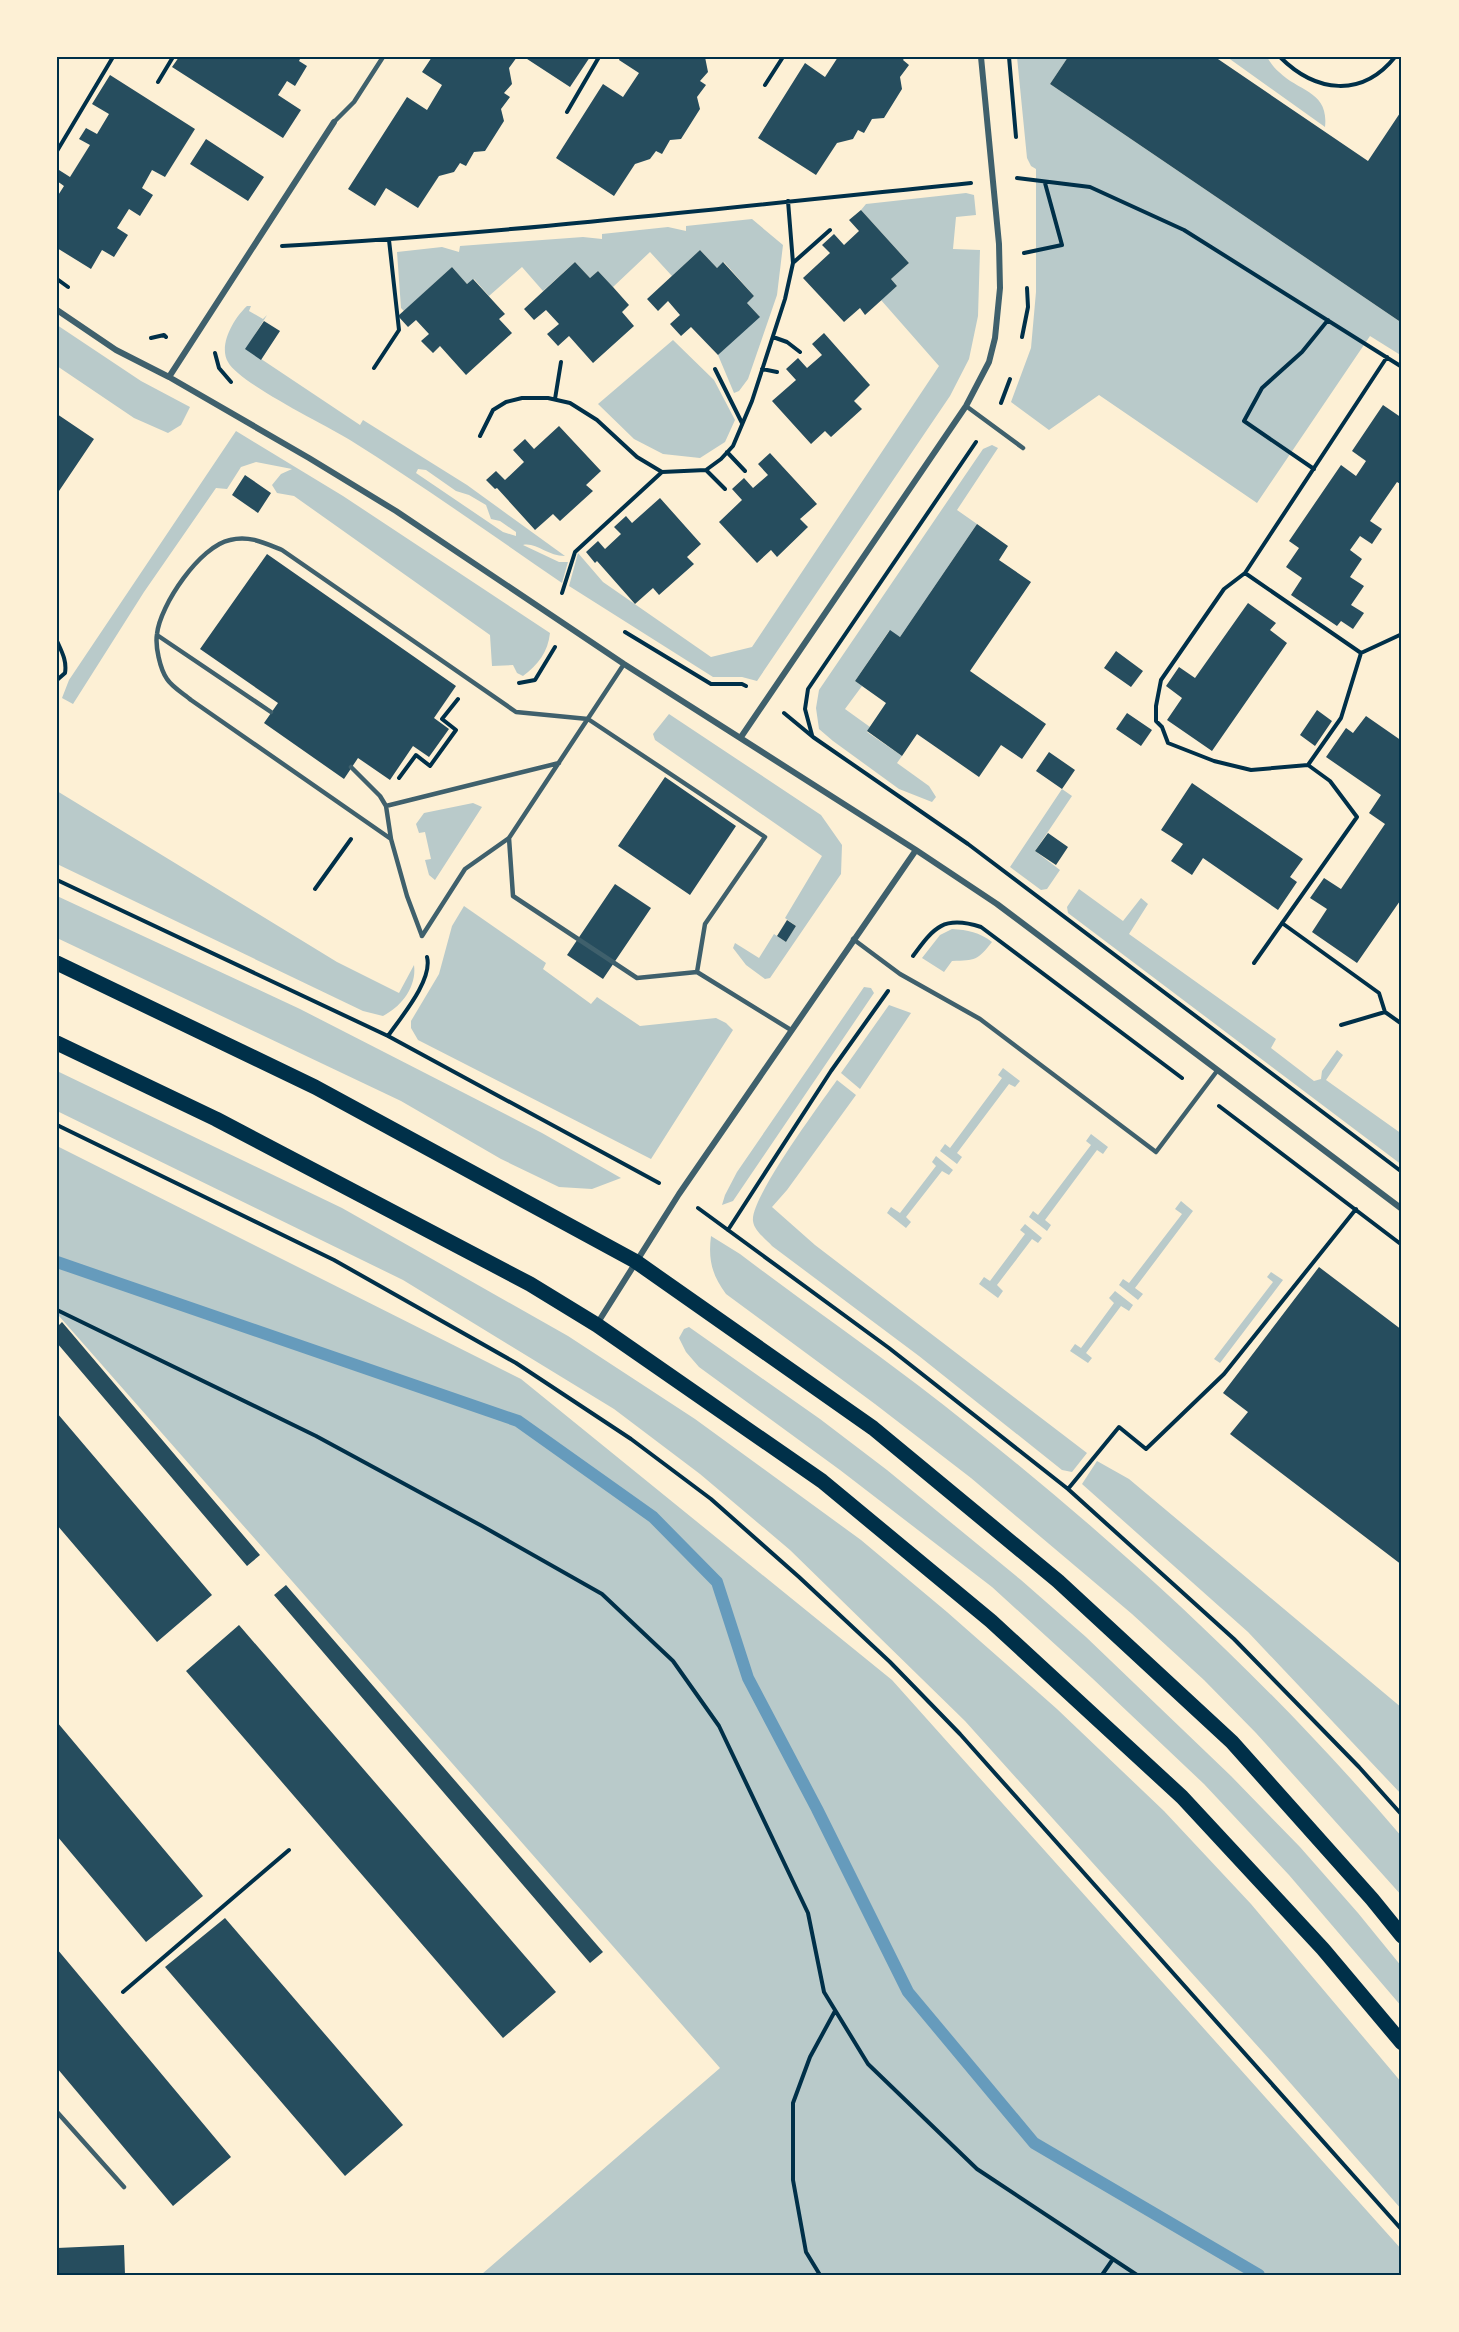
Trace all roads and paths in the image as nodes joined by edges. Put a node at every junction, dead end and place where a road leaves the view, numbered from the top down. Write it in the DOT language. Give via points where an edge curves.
graph roads {
  1 [pos="114,57"];
  2 [pos="173,57"];
  3 [pos="383,57"];
  4 [pos="599,57"];
  5 [pos="783,57"];
  6 [pos="981,57"];
  7 [pos="1280,57"];
  8 [pos="1395,57"];
  9 [pos="158,82"];
  10 [pos="765,85"];
  11 [pos="567,112"];
  12 [pos="334,122"];
  13 [pos="57,151"];
  14 [pos="992,180"];
  15 [pos="1045,183"];
  16 [pos="788,201"];
  17 [pos="830,230"];
  18 [pos="389,240"];
  19 [pos="252,249"];
  20 [pos="1024,253"];
  21 [pos="794,263"];
  22 [pos="57,279"];
  23 [pos="75,291"];
  24 [pos="57,310"];
  25 [pos="1328,320"];
  26 [pos="144,335"];
  27 [pos="773,337"];
  28 [pos="187,349"];
  29 [pos="800,352"];
  30 [pos="1387,357"];
  31 [pos="561,362"];
  32 [pos="1402,367"];
  33 [pos="219,368"];
  34 [pos="374,368"];
  35 [pos="715,369"];
  36 [pos="762,369"];
  37 [pos="777,372"];
  38 [pos="169,377"];
  39 [pos="555,399"];
  40 [pos="966,406"];
  41 [pos="742,424"];
  42 [pos="480,436"];
  43 [pos="1023,448"];
  44 [pos="728,452"];
  45 [pos="1314,469"];
  46 [pos="706,470"];
  47 [pos="745,471"];
  48 [pos="662,472"];
  49 [pos="725,489"];
  50 [pos="1245,573"];
  51 [pos="562,593"];
  52 [pos="566,626"];
  53 [pos="1402,634"];
  54 [pos="157,635"];
  55 [pos="57,641"];
  56 [pos="1361,653"];
  57 [pos="624,664"];
  58 [pos="57,680"];
  59 [pos="478,685"];
  60 [pos="272,712"];
  61 [pos="588,719"];
  62 [pos="741,737"];
  63 [pos="419,750"];
  64 [pos="416,755"];
  65 [pos="560,763"];
  66 [pos="1308,765"];
  67 [pos="351,767"];
  68 [pos="380,796"];
  69 [pos="386,807"];
  70 [pos="364,820"];
  71 [pos="509,838"];
  72 [pos="391,839"];
  73 [pos="916,850"];
  74 [pos="57,880"];
  75 [pos="315,889"];
  76 [pos="1282,923"];
  77 [pos="981,927"];
  78 [pos="422,936"];
  79 [pos="853,939"];
  80 [pos="57,963"];
  81 [pos="1254,963"];
  82 [pos="697,972"];
  83 [pos="900,974"];
  84 [pos="1385,1012"];
  85 [pos="1402,1024"];
  86 [pos="1341,1025"];
  87 [pos="791,1030"];
  88 [pos="388,1036"];
  89 [pos="57,1043"];
  90 [pos="1217,1071"];
  91 [pos="57,1125"];
  92 [pos="1391,1164"];
  93 [pos="1374,1187"];
  94 [pos="678,1194"];
  95 [pos="1402,1209"];
  96 [pos="728,1230"];
  97 [pos="635,1261"];
  98 [pos="57,1310"];
  99 [pos="597,1325"];
  100 [pos="1068,1489"];
  101 [pos="1402,1815"];
  102 [pos="289,1850"];
  103 [pos="1402,1936"];
  104 [pos="123,1992"];
  105 [pos="835,2011"];
  106 [pos="1402,2043"];
  107 [pos="57,2112"];
  108 [pos="124,2187"];
  109 [pos="1402,2230"];
  110 [pos="1113,2259"];
  111 [pos="820,2275"];
  112 [pos="1102,2275"];
  113 [pos="1137,2275"];
  1 -- 13 [label="path"];
  2 -- 9 [label="path"];
  3 -- 12 [label="lane" via="354,102"];
  4 -- 11 [label="path"];
  5 -- 10 [label="path"];
  6 -- 14 [label="street"];
  7 -- 8 [label="path" via="1307,78 1335,87 1364,83 1387,68"];
  12 -- 19 [label="street"];
  14 -- 15 [label="path" via="1020,178"];
  14 -- 16 [label="path"];
  14 -- 40 [label="street" via="1000,288 995,338 989,362"];
  15 -- 20 [label="path" via="1062,245"];
  15 -- 25 [label="path" via="1090,187 1185,230"];
  16 -- 18 [label="path" via="589,224"];
  16 -- 21 [label="path"];
  17 -- 21 [label="path"];
  18 -- 19 [label="path"];
  18 -- 34 [label="path" via="399,330"];
  19 -- 28 [label="street"];
  21 -- 27 [label="path"];
  22 -- 23 [label="path"];
  24 -- 38 [label="street" via="116,350"];
  25 -- 30 [label="path"];
  25 -- 45 [label="path" via="1302,352 1262,388 1244,421"];
  26 -- 28 [label="path" via="152,339 164,335"];
  27 -- 29 [label="path"];
  27 -- 36 [label="path"];
  28 -- 33 [label="path"];
  28 -- 38 [label="street"];
  30 -- 32 [label="path"];
  30 -- 45 [label="path"];
  31 -- 39 [label="path"];
  35 -- 41 [label="path"];
  36 -- 37 [label="path"];
  36 -- 41 [label="path"];
  38 -- 52 [label="street" via="396,511"];
  39 -- 42 [label="path" via="522,398 506,402 494,410"];
  39 -- 48 [label="path" via="570,403 597,420 637,457"];
  40 -- 43 [label="lane"];
  40 -- 62 [label="street"];
  41 -- 44 [label="path"];
  44 -- 46 [label="path"];
  44 -- 47 [label="path"];
  45 -- 50 [label="path"];
  46 -- 48 [label="path"];
  46 -- 49 [label="path"];
  48 -- 51 [label="path" via="575,552"];
  50 -- 56 [label="path"];
  50 -- 66 [label="path" via="1224,589 1161,680 1156,721 1168,743 1214,761 1251,770"];
  52 -- 57 [label="street"];
  52 -- 59 [label="path" via="535,680 520,684 502,677"];
  53 -- 56 [label="path"];
  54 -- 59 [label="lane" via="166,608 193,566 212,547 230,540 254,539 282,550"];
  54 -- 60 [label="lane"];
  54 -- 70 [label="lane" via="166,679"];
  55 -- 58 [label="path" via="66,661 65,673"];
  56 -- 66 [label="path" via="1341,718"];
  57 -- 61 [label="lane"];
  57 -- 62 [label="street"];
  59 -- 61 [label="lane" via="516,712"];
  59 -- 64 [label="path" via="461,695 441,721 456,730 430,765"];
  61 -- 65 [label="lane"];
  61 -- 82 [label="lane" via="765,837 705,924"];
  62 -- 73 [label="street"];
  63 -- 64 [label="path"];
  64 -- 68 [label="path"];
  65 -- 69 [label="lane"];
  65 -- 71 [label="lane"];
  66 -- 76 [label="path" via="1330,782 1357,817"];
  67 -- 68 [label="lane"];
  68 -- 69 [label="lane"];
  69 -- 72 [label="lane"];
  70 -- 72 [label="lane"];
  70 -- 75 [label="path"];
  71 -- 78 [label="lane" via="465,869"];
  71 -- 82 [label="lane" via="513,896 637,978"];
  72 -- 78 [label="lane"];
  73 -- 79 [label="street"];
  73 -- 90 [label="street" via="997,904"];
  74 -- 88 [label="path"];
  76 -- 81 [label="path"];
  76 -- 84 [label="path" via="1379,993"];
  77 -- 83 [label="path" via="949,922 938,927"];
  78 -- 88 [label="path" via="428,962 423,983"];
  79 -- 83 [label="lane"];
  79 -- 87 [label="street"];
  80 -- 97 [label="main road" via="315,1087"];
  82 -- 87 [label="lane"];
  83 -- 90 [label="lane" via="980,1018 1156,1152"];
  83 -- 96 [label="path" via="831,1071"];
  84 -- 85 [label="path"];
  84 -- 86 [label="path"];
  87 -- 94 [label="street"];
  88 -- 94 [label="path"];
  89 -- 99 [label="main road" via="216,1119 530,1284"];
  90 -- 93 [label="street"];
  91 -- 109 [label="path" via="334,1260 506,1357 631,1438 711,1499 799,1576 960,1734"];
  92 -- 93 [label="path"];
  93 -- 95 [label="street"];
  93 -- 100 [label="path" via="1224,1374 1146,1449 1119,1427"];
  94 -- 96 [label="path"];
  94 -- 97 [label="street"];
  96 -- 100 [label="path" via="889,1348"];
  97 -- 99 [label="street"];
  97 -- 103 [label="main road" via="873,1428 1058,1581 1232,1742"];
  98 -- 105 [label="path" via="316,1436 602,1594 673,1660 718,1726 808,1913 824,1992"];
  99 -- 106 [label="main road" via="822,1481 991,1621 1182,1797 1323,1949"];
  100 -- 101 [label="path" via="1234,1639"];
  102 -- 104 [label="path"];
  105 -- 110 [label="path" via="868,2064 977,2169"];
  105 -- 111 [label="path" via="810,2057 793,2103 793,2180 806,2252"];
  107 -- 108 [label="lane"];
  110 -- 112 [label="path"];
  110 -- 113 [label="path"];
}
